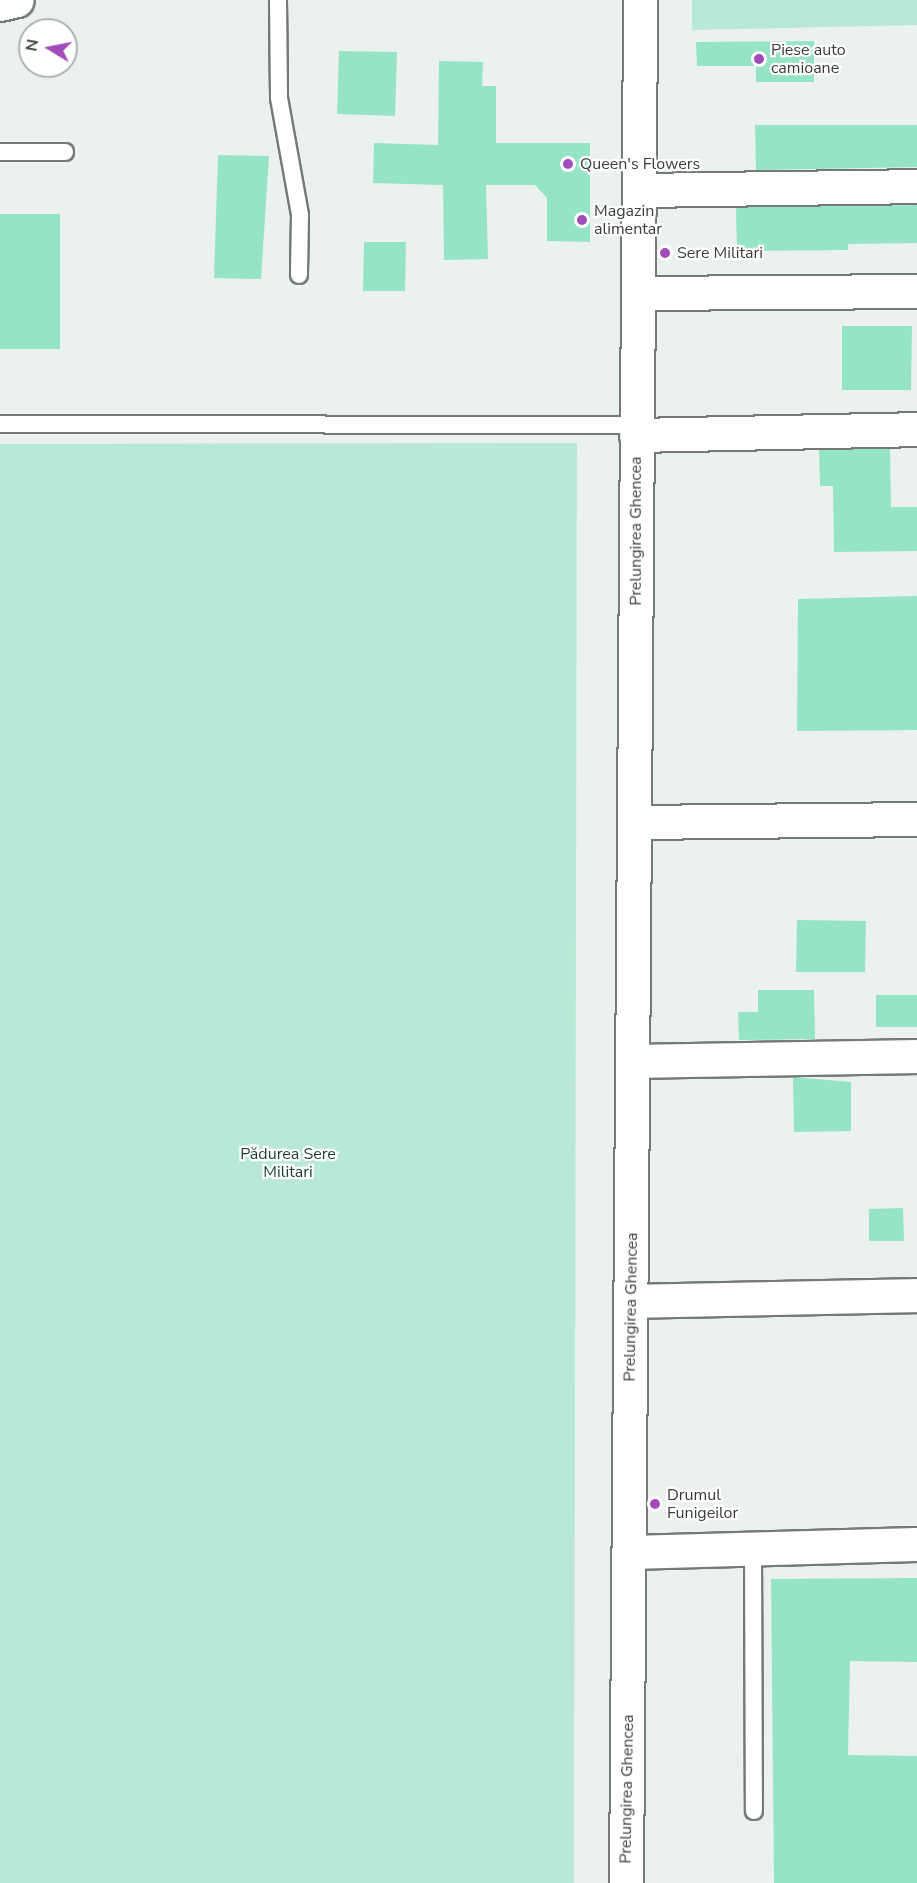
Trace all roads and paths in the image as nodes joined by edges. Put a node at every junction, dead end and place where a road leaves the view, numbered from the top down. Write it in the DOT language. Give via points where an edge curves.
graph roads {
  1 [pos="17,0"];
  2 [pos="278,0"];
  3 [pos="640,0"];
  4 [pos="0,4"];
  5 [pos="0,152"];
  6 [pos="65,152"];
  7 [pos="917,186"];
  8 [pos="639,190"];
  9 [pos="299,275"];
  10 [pos="917,291"];
  11 [pos="638,293"];
  12 [pos="0,423"];
  13 [pos="917,429"];
  14 [pos="636,430"];
  15 [pos="917,819"];
  16 [pos="634,822"];
  17 [pos="917,1056"];
  18 [pos="634,1062"];
  19 [pos="917,1295"];
  20 [pos="631,1301"];
  21 [pos="917,1544"];
  22 [pos="753,1548"];
  23 [pos="629,1552"];
  24 [pos="754,1811"];
  25 [pos="626,1883"];
  1 -- 4 [label="street"];
  2 -- 9 [label="lane" via="279,98 300,215"];
  3 -- 8 [label="street, Prelungirea Ghencea"];
  5 -- 6 [label="lane"];
  7 -- 8 [label="street"];
  8 -- 11 [label="street, Prelungirea Ghencea"];
  10 -- 11 [label="street"];
  11 -- 14 [label="street, Prelungirea Ghencea"];
  12 -- 14 [label="lane"];
  13 -- 14 [label="street"];
  14 -- 16 [label="street, Prelungirea Ghencea"];
  15 -- 16 [label="street"];
  16 -- 18 [label="street, Prelungirea Ghencea"];
  17 -- 18 [label="street"];
  18 -- 20 [label="street, Prelungirea Ghencea"];
  19 -- 20 [label="street"];
  20 -- 23 [label="street, Prelungirea Ghencea"];
  21 -- 22 [label="street"];
  22 -- 23 [label="street"];
  22 -- 24 [label="lane"];
  23 -- 25 [label="street, Prelungirea Ghencea"];
}
